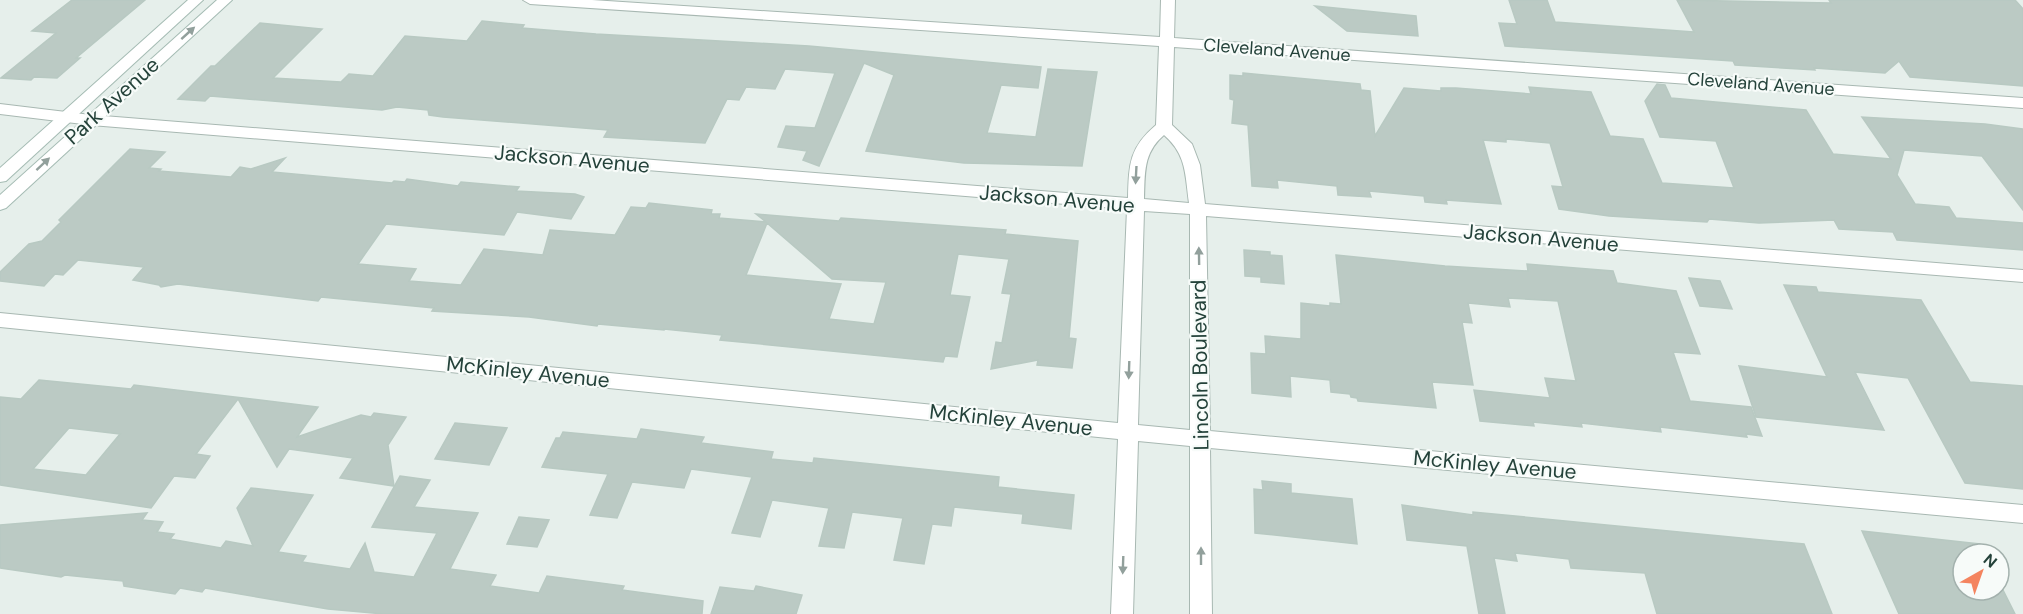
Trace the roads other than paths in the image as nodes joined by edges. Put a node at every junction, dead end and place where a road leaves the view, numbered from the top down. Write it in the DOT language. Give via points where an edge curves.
graph roads {
  1 [pos="196,0"];
  2 [pos="225,0"];
  3 [pos="530,0"];
  4 [pos="1168,0"];
  5 [pos="1167,42"];
  6 [pos="2023,103"];
  7 [pos="0,110"];
  8 [pos="67,117"];
  9 [pos="91,120"];
  10 [pos="1164,127"];
  11 [pos="0,177"];
  12 [pos="0,204"];
  13 [pos="1135,206"];
  14 [pos="1198,211"];
  15 [pos="2023,276"];
  16 [pos="0,320"];
  17 [pos="1127,432"];
  18 [pos="1201,439"];
  19 [pos="2023,514"];
  20 [pos="1122,614"];
  21 [pos="1201,614"];
  1 -- 8 [label="street, Park Avenue"];
  9 -- 2 [label="street, Park Avenue, one-way"];
  3 -- 5 [label="street, Cleveland Avenue"];
  4 -- 5 [label="street"];
  5 -- 6 [label="street, Cleveland Avenue"];
  5 -- 10 [label="street"];
  7 -- 8 [label="street, Jackson Avenue"];
  8 -- 9 [label="street, Jackson Avenue"];
  8 -- 11 [label="street, Park Avenue"];
  12 -- 9 [label="street, Park Avenue, one-way"];
  9 -- 13 [label="street, Jackson Avenue"];
  10 -- 13 [label="street, one-way" via="1147,141 1137,161"];
  10 -- 14 [label="street, Lincoln Boulevard" via="1184,144 1192,165"];
  13 -- 14 [label="street, Jackson Avenue"];
  13 -- 17 [label="street, one-way"];
  14 -- 15 [label="street, Jackson Avenue"];
  18 -- 14 [label="street, Lincoln Boulevard, one-way"];
  16 -- 17 [label="street, McKinley Avenue"];
  17 -- 18 [label="street, McKinley Avenue"];
  17 -- 20 [label="street, one-way"];
  18 -- 19 [label="street, McKinley Avenue"];
  21 -- 18 [label="street, Lincoln Boulevard, one-way"];
}
